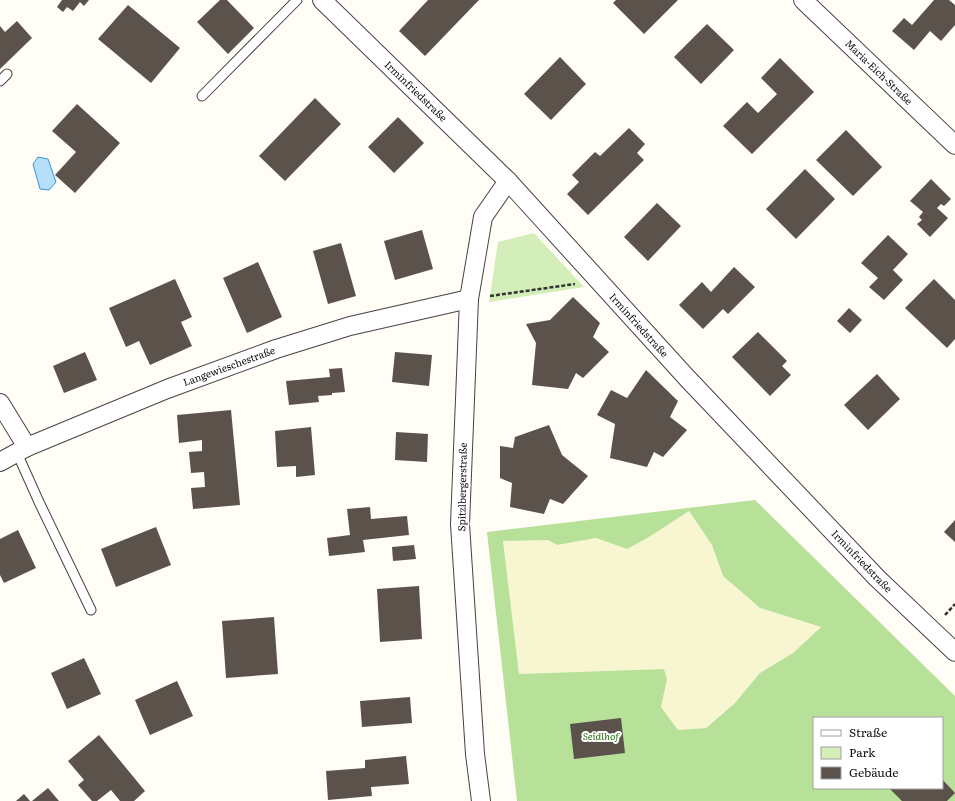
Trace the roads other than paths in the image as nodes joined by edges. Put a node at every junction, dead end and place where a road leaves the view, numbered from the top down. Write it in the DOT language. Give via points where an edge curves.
graph roads {
  1 [pos="297,0"];
  2 [pos="322,0"];
  3 [pos="803,0"];
  4 [pos="7,74"];
  5 [pos="0,81"];
  6 [pos="202,96"];
  7 [pos="955,145"];
  8 [pos="508,180"];
  9 [pos="469,299"];
  10 [pos="0,403"];
  11 [pos="22,450"];
  12 [pos="0,462"];
  13 [pos="92,610"];
  14 [pos="955,652"];
  15 [pos="481,801"];
  1 -- 6 [label="lane"];
  2 -- 8 [label="street, Irminfriedstraße"];
  3 -- 7 [label="street, Maria-Eich-Straße"];
  4 -- 5 [label="lane"];
  8 -- 9 [label="street, Spitzlbergerstraße" via="483,217"];
  8 -- 14 [label="street, Irminfriedstraße" via="687,378 872,572"];
  9 -- 11 [label="street, Langewieschestraße" via="350,326 276,349 167,389"];
  9 -- 15 [label="street, Spitzlbergerstraße" via="460,524 475,754"];
  10 -- 11 [label="street"];
  11 -- 12 [label="street, Langewieschestraße"];
  11 -- 13 [label="lane" via="39,502"];
}
